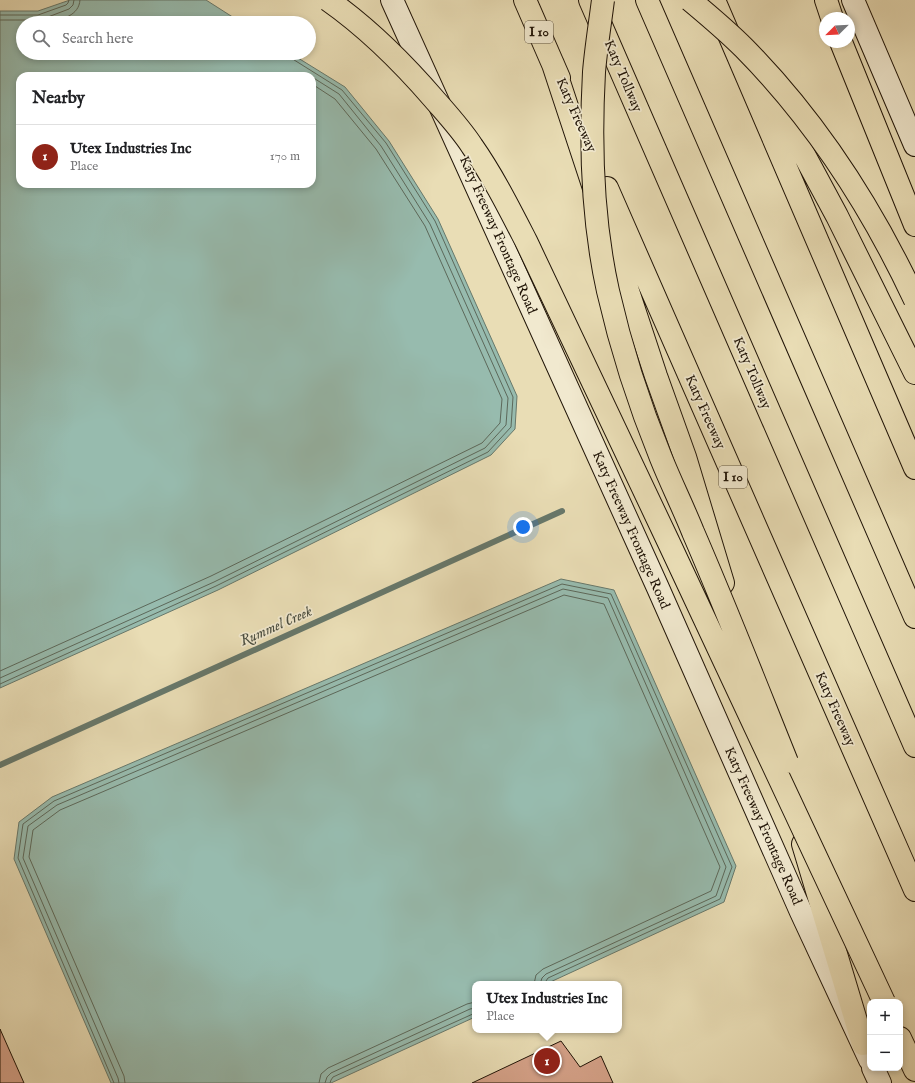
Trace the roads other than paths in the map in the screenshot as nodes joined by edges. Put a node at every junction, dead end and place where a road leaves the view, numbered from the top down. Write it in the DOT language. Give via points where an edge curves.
graph roads {
  1 [pos="328,0"];
  2 [pos="392,0"];
  3 [pos="525,0"];
  4 [pos="590,0"];
  5 [pos="602,0"];
  6 [pos="647,0"];
  7 [pos="690,0"];
  8 [pos="714,0"];
  9 [pos="720,0"];
  10 [pos="826,0"];
  11 [pos="853,0"];
  12 [pos="830,12"];
  13 [pos="843,48"];
  14 [pos="553,64"];
  15 [pos="915,145"];
  16 [pos="915,225"];
  17 [pos="915,300"];
  18 [pos="915,373"];
  19 [pos="915,468"];
  20 [pos="915,617"];
  21 [pos="915,746"];
  22 [pos="915,890"];
  23 [pos="883,999"];
  24 [pos="883,999"];
  25 [pos="903,1044"];
  26 [pos="867,1052"];
  27 [pos="915,1070"];
  28 [pos="874,1071"];
  29 [pos="880,1083"];
  1 -- 23 [label="highway, bridge" via="354,18 397,58 429,93 472,145 504,198 673,550"];
  2 -- 26 [label="main road, Katy Freeway Frontage Road" via="658,588 801,912"];
  3 -- 14 [label="highway, Katy Freeway / I 10"];
  4 -- 21 [label="highway, Katy Tollway"];
  5 -- 24 [label="highway, bridge" via="594,70 592,163 598,232 623,350 661,458 697,540"];
  6 -- 20 [label="highway"];
  7 -- 17 [label="highway, bridge" via="744,48 822,140 862,200"];
  8 -- 19 [label="highway"];
  9 -- 18 [label="highway" via="838,216"];
  10 -- 12 [label="highway"];
  11 -- 15 [label="main road"];
  13 -- 16 [label="highway"];
  14 -- 22 [label="highway, Katy Freeway / I 10"];
  14 -- 26 [label="highway" via="685,458"];
  25 -- 27 [label="highway"];
  28 -- 29 [label="main road"];
}
